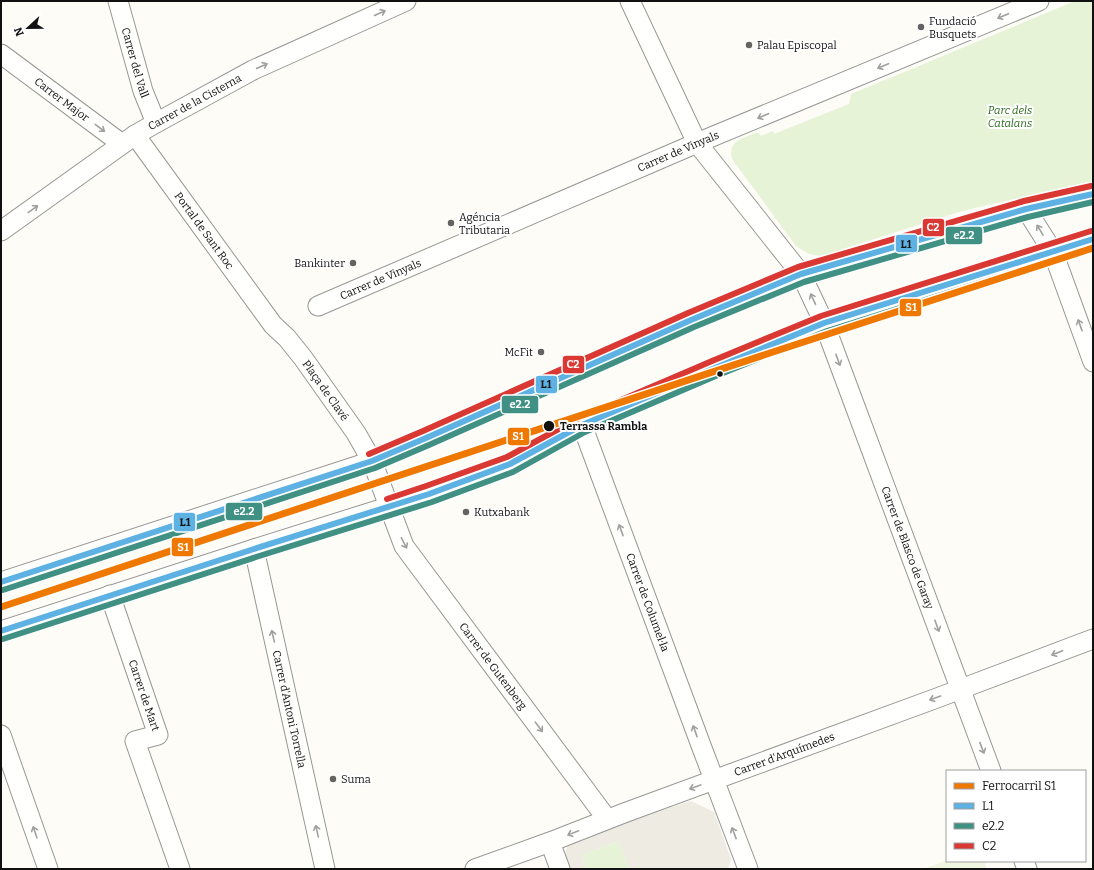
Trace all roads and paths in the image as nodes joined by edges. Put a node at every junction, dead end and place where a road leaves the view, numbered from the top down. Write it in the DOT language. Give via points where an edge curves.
graph roads {
  1 [pos="118,1"];
  2 [pos="406,1"];
  3 [pos="630,1"];
  4 [pos="1039,1"];
  5 [pos="1,54"];
  6 [pos="156,123"];
  7 [pos="129,140"];
  8 [pos="697,143"];
  9 [pos="1093,194"];
  10 [pos="1026,209"];
  11 [pos="1,231"];
  12 [pos="1093,239"];
  13 [pos="1053,252"];
  14 [pos="801,274"];
  15 [pos="318,306"];
  16 [pos="824,323"];
  17 [pos="273,325"];
  18 [pos="1093,362"];
  19 [pos="582,425"];
  20 [pos="372,461"];
  21 [pos="389,507"];
  22 [pos="254,549"];
  23 [pos="1,582"];
  24 [pos="110,595"];
  25 [pos="1,631"];
  26 [pos="1093,639"];
  27 [pos="960,689"];
  28 [pos="1,734"];
  29 [pos="991,770"];
  30 [pos="714,780"];
  31 [pos="607,820"];
  32 [pos="550,842"];
  33 [pos="48,869"];
  34 [pos="180,869"];
  35 [pos="326,869"];
  36 [pos="475,869"];
  37 [pos="560,869"];
  38 [pos="748,869"];
  1 -- 6 [label="street, Carrer del Vall" via="143,91"];
  6 -- 2 [label="street, Carrer de la Cisterna, one-way" via="253,70"];
  3 -- 8 [label="street, Carrer de Blasco de Garay"];
  4 -- 8 [label="street, Carrer de Vinyals, one-way"];
  5 -- 7 [label="street, Carrer Major, one-way"];
  6 -- 7 [label="street, Carrer de la Cisterna"];
  11 -- 7 [label="street, Carrer de la Cisterna, one-way"];
  7 -- 17 [label="street, Portal de Sant Roc"];
  8 -- 14 [label="street, Carrer de Blasco de Garay"];
  8 -- 15 [label="street, Carrer de Vinyals"];
  9 -- 10 [label="street"];
  13 -- 10 [label="street, one-way"];
  10 -- 14 [label="street"];
  12 -- 13 [label="street"];
  13 -- 16 [label="street"];
  18 -- 13 [label="street, one-way"];
  16 -- 14 [label="street, Carrer de Blasco de Garay, one-way"];
  14 -- 20 [label="street"];
  16 -- 19 [label="street"];
  16 -- 27 [label="street, Carrer de Blasco de Garay, one-way"];
  17 -- 20 [label="street, Plaça de Clavé" via="287,338 319,381 356,433"];
  19 -- 21 [label="street" via="510,464"];
  30 -- 19 [label="street, Carrer de Columel·la, one-way"];
  20 -- 21 [label="street, Plaça de Clavé"];
  20 -- 23 [label="street"];
  21 -- 22 [label="street"];
  21 -- 31 [label="street, Carrer de Gutenberg, one-way" via="404,546"];
  22 -- 24 [label="street"];
  35 -- 22 [label="street, Carrer d'Antoni Torrella, one-way"];
  24 -- 25 [label="street"];
  24 -- 34 [label="street, Carrer de Mart" via="158,735 134,741"];
  26 -- 27 [label="street, Carrer d'Arquímedes, one-way"];
  27 -- 29 [label="street, Carrer de Blasco de Garay, one-way"];
  27 -- 30 [label="street, Carrer d'Arquímedes, one-way"];
  33 -- 28 [label="street, one-way"];
  30 -- 31 [label="street, Carrer d'Arquímedes, one-way"];
  38 -- 30 [label="street, Carrer de Columel·la, one-way"];
  31 -- 32 [label="street, Carrer d'Arquímedes, one-way"];
  32 -- 36 [label="street, Carrer d'Arquímedes"];
  32 -- 37 [label="street"];
}
